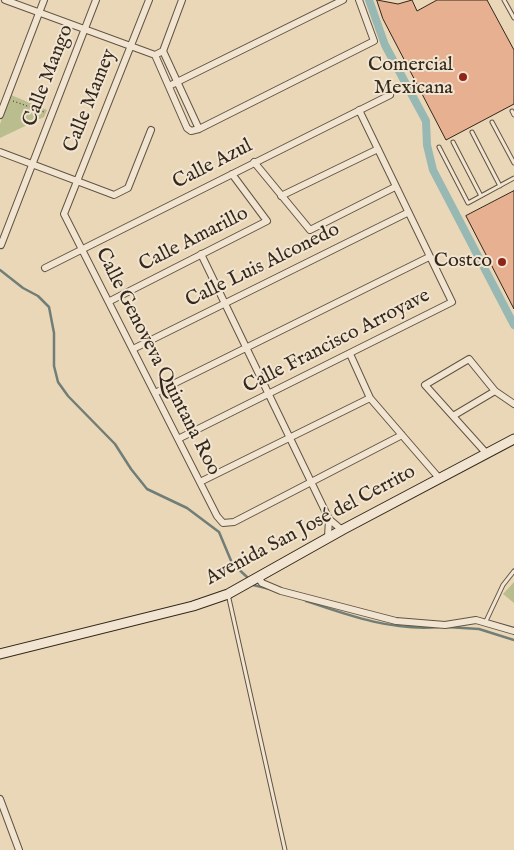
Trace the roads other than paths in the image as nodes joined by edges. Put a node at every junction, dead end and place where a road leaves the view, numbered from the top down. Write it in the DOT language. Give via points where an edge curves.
graph roads {
  1 [pos="5,0"];
  2 [pos="44,0"];
  3 [pos="96,0"];
  4 [pos="149,0"];
  5 [pos="182,0"];
  6 [pos="343,0"];
  7 [pos="359,0"];
  8 [pos="504,0"];
  9 [pos="513,12"];
  10 [pos="39,13"];
  11 [pos="514,18"];
  12 [pos="84,30"];
  13 [pos="130,46"];
  14 [pos="163,51"];
  15 [pos="155,56"];
  16 [pos="178,82"];
  17 [pos="169,86"];
  18 [pos="390,95"];
  19 [pos="359,110"];
  20 [pos="0,114"];
  21 [pos="492,122"];
  22 [pos="199,129"];
  23 [pos="151,130"];
  24 [pos="472,132"];
  25 [pos="453,142"];
  26 [pos="439,147"];
  27 [pos="378,149"];
  28 [pos="0,152"];
  29 [pos="254,162"];
  30 [pos="514,163"];
  31 [pos="33,164"];
  32 [pos="232,174"];
  33 [pos="514,178"];
  34 [pos="77,181"];
  35 [pos="500,186"];
  36 [pos="395,187"];
  37 [pos="281,196"];
  38 [pos="481,196"];
  39 [pos="407,213"];
  40 [pos="64,214"];
  41 [pos="1,246"];
  42 [pos="82,249"];
  43 [pos="201,254"];
  44 [pos="429,257"];
  45 [pos="45,268"];
  46 [pos="110,301"];
  47 [pos="225,303"];
  48 [pos="133,348"];
  49 [pos="246,348"];
  50 [pos="350,354"];
  51 [pos="495,391"];
  52 [pos="156,393"];
  53 [pos="269,394"];
  54 [pos="370,398"];
  55 [pos="514,404"];
  56 [pos="453,416"];
  57 [pos="402,435"];
  58 [pos="290,437"];
  59 [pos="178,439"];
  60 [pos="514,439"];
  61 [pos="487,454"];
  62 [pos="439,478"];
  63 [pos="200,482"];
  64 [pos="312,483"];
  65 [pos="329,519"];
  66 [pos="342,530"];
  67 [pos="328,537"];
  68 [pos="514,571"];
  69 [pos="258,577"];
  70 [pos="228,594"];
  71 [pos="486,621"];
  72 [pos="514,631"];
  73 [pos="0,654"];
  74 [pos="0,799"];
  75 [pos="18,850"];
  76 [pos="285,850"];
  1 -- 10 [label="street"];
  2 -- 10 [label="street"];
  3 -- 12 [label="street, Calle Mango"];
  4 -- 13 [label="street, Calle Mamey"];
  5 -- 14 [label="street"];
  6 -- 16 [label="street"];
  7 -- 22 [label="street" via="374,42"];
  8 -- 9 [label="lane"];
  9 -- 11 [label="lane"];
  10 -- 12 [label="street"];
  10 -- 20 [label="street"];
  12 -- 13 [label="street"];
  12 -- 31 [label="street, Calle Mango"];
  13 -- 15 [label="street"];
  13 -- 34 [label="street, Calle Mamey"];
  14 -- 15 [label="street"];
  14 -- 16 [label="street"];
  15 -- 17 [label="street"];
  16 -- 17 [label="street"];
  16 -- 22 [label="street"];
  17 -- 22 [label="street" via="187,128 191,131"];
  18 -- 19 [label="street, Calle Azul"];
  19 -- 27 [label="street, Calle Francisco Arroyave"];
  19 -- 29 [label="street, Calle Azul"];
  21 -- 30 [label="lane"];
  23 -- 34 [label="street" via="128,188 114,194"];
  24 -- 35 [label="lane"];
  25 -- 38 [label="lane"];
  26 -- 38 [label="lane" via="468,203"];
  27 -- 36 [label="street, Calle Francisco Arroyave"];
  27 -- 37 [label="street"];
  28 -- 31 [label="street"];
  29 -- 32 [label="street, Calle Azul"];
  29 -- 37 [label="street"];
  31 -- 34 [label="street"];
  31 -- 41 [label="street, Calle Mango"];
  32 -- 42 [label="street, Calle Azul"];
  32 -- 43 [label="street, Calle Amarillo" via="266,222"];
  33 -- 35 [label="lane"];
  34 -- 40 [label="street, Calle Mamey"];
  35 -- 38 [label="lane"];
  36 -- 37 [label="street" via="310,230"];
  36 -- 39 [label="street, Calle Francisco Arroyave"];
  39 -- 44 [label="street, Calle Francisco Arroyave"];
  39 -- 47 [label="street, Calle Luis Alconedo"];
  40 -- 42 [label="street, Calle Genoveva Quintana Roo"];
  42 -- 45 [label="street, Calle Azul"];
  42 -- 46 [label="street, Calle Genoveva Quintana Roo"];
  43 -- 46 [label="street, Calle Amarillo"];
  43 -- 47 [label="street"];
  44 -- 49 [label="street"];
  44 -- 50 [label="street, Calle Francisco Arroyave" via="452,302"];
  46 -- 48 [label="street, Calle Genoveva Quintana Roo"];
  47 -- 48 [label="street, Calle Luis Alconedo"];
  47 -- 49 [label="street"];
  48 -- 52 [label="street, Calle Genoveva Quintana Roo"];
  49 -- 52 [label="street"];
  49 -- 53 [label="street"];
  50 -- 53 [label="street, Calle Francisco Arroyave"];
  50 -- 54 [label="street"];
  51 -- 55 [label="street"];
  51 -- 56 [label="street"];
  51 -- 56 [label="street" via="469,359 425,385"];
  52 -- 59 [label="street, Calle Genoveva Quintana Roo"];
  53 -- 58 [label="street"];
  53 -- 59 [label="street, Calle Francisco Arroyave"];
  54 -- 57 [label="street"];
  54 -- 58 [label="street"];
  56 -- 61 [label="street"];
  57 -- 62 [label="street"];
  57 -- 64 [label="street"];
  58 -- 63 [label="street"];
  58 -- 64 [label="street"];
  59 -- 63 [label="street, Calle Genoveva Quintana Roo"];
  60 -- 61 [label="street, Avenida San José del Cerrito"];
  61 -- 62 [label="street, Avenida San José del Cerrito"];
  62 -- 66 [label="street, Avenida San José del Cerrito"];
  63 -- 64 [label="street, Calle Genoveva Quintana Roo" via="216,516 224,523 234,522"];
  64 -- 65 [label="street"];
  65 -- 66 [label="street"];
  65 -- 67 [label="street"];
  66 -- 67 [label="street, Avenida San José del Cerrito"];
  67 -- 69 [label="street, Avenida San José del Cerrito"];
  68 -- 71 [label="lane" via="503,585"];
  69 -- 70 [label="street, Avenida San José del Cerrito"];
  69 -- 71 [label="street" via="262,583 281,591 396,621 445,625"];
  70 -- 73 [label="street, Avenida San José del Cerrito" via="193,606"];
  70 -- 76 [label="lane"];
  71 -- 72 [label="street"];
  74 -- 75 [label="street"];
}
